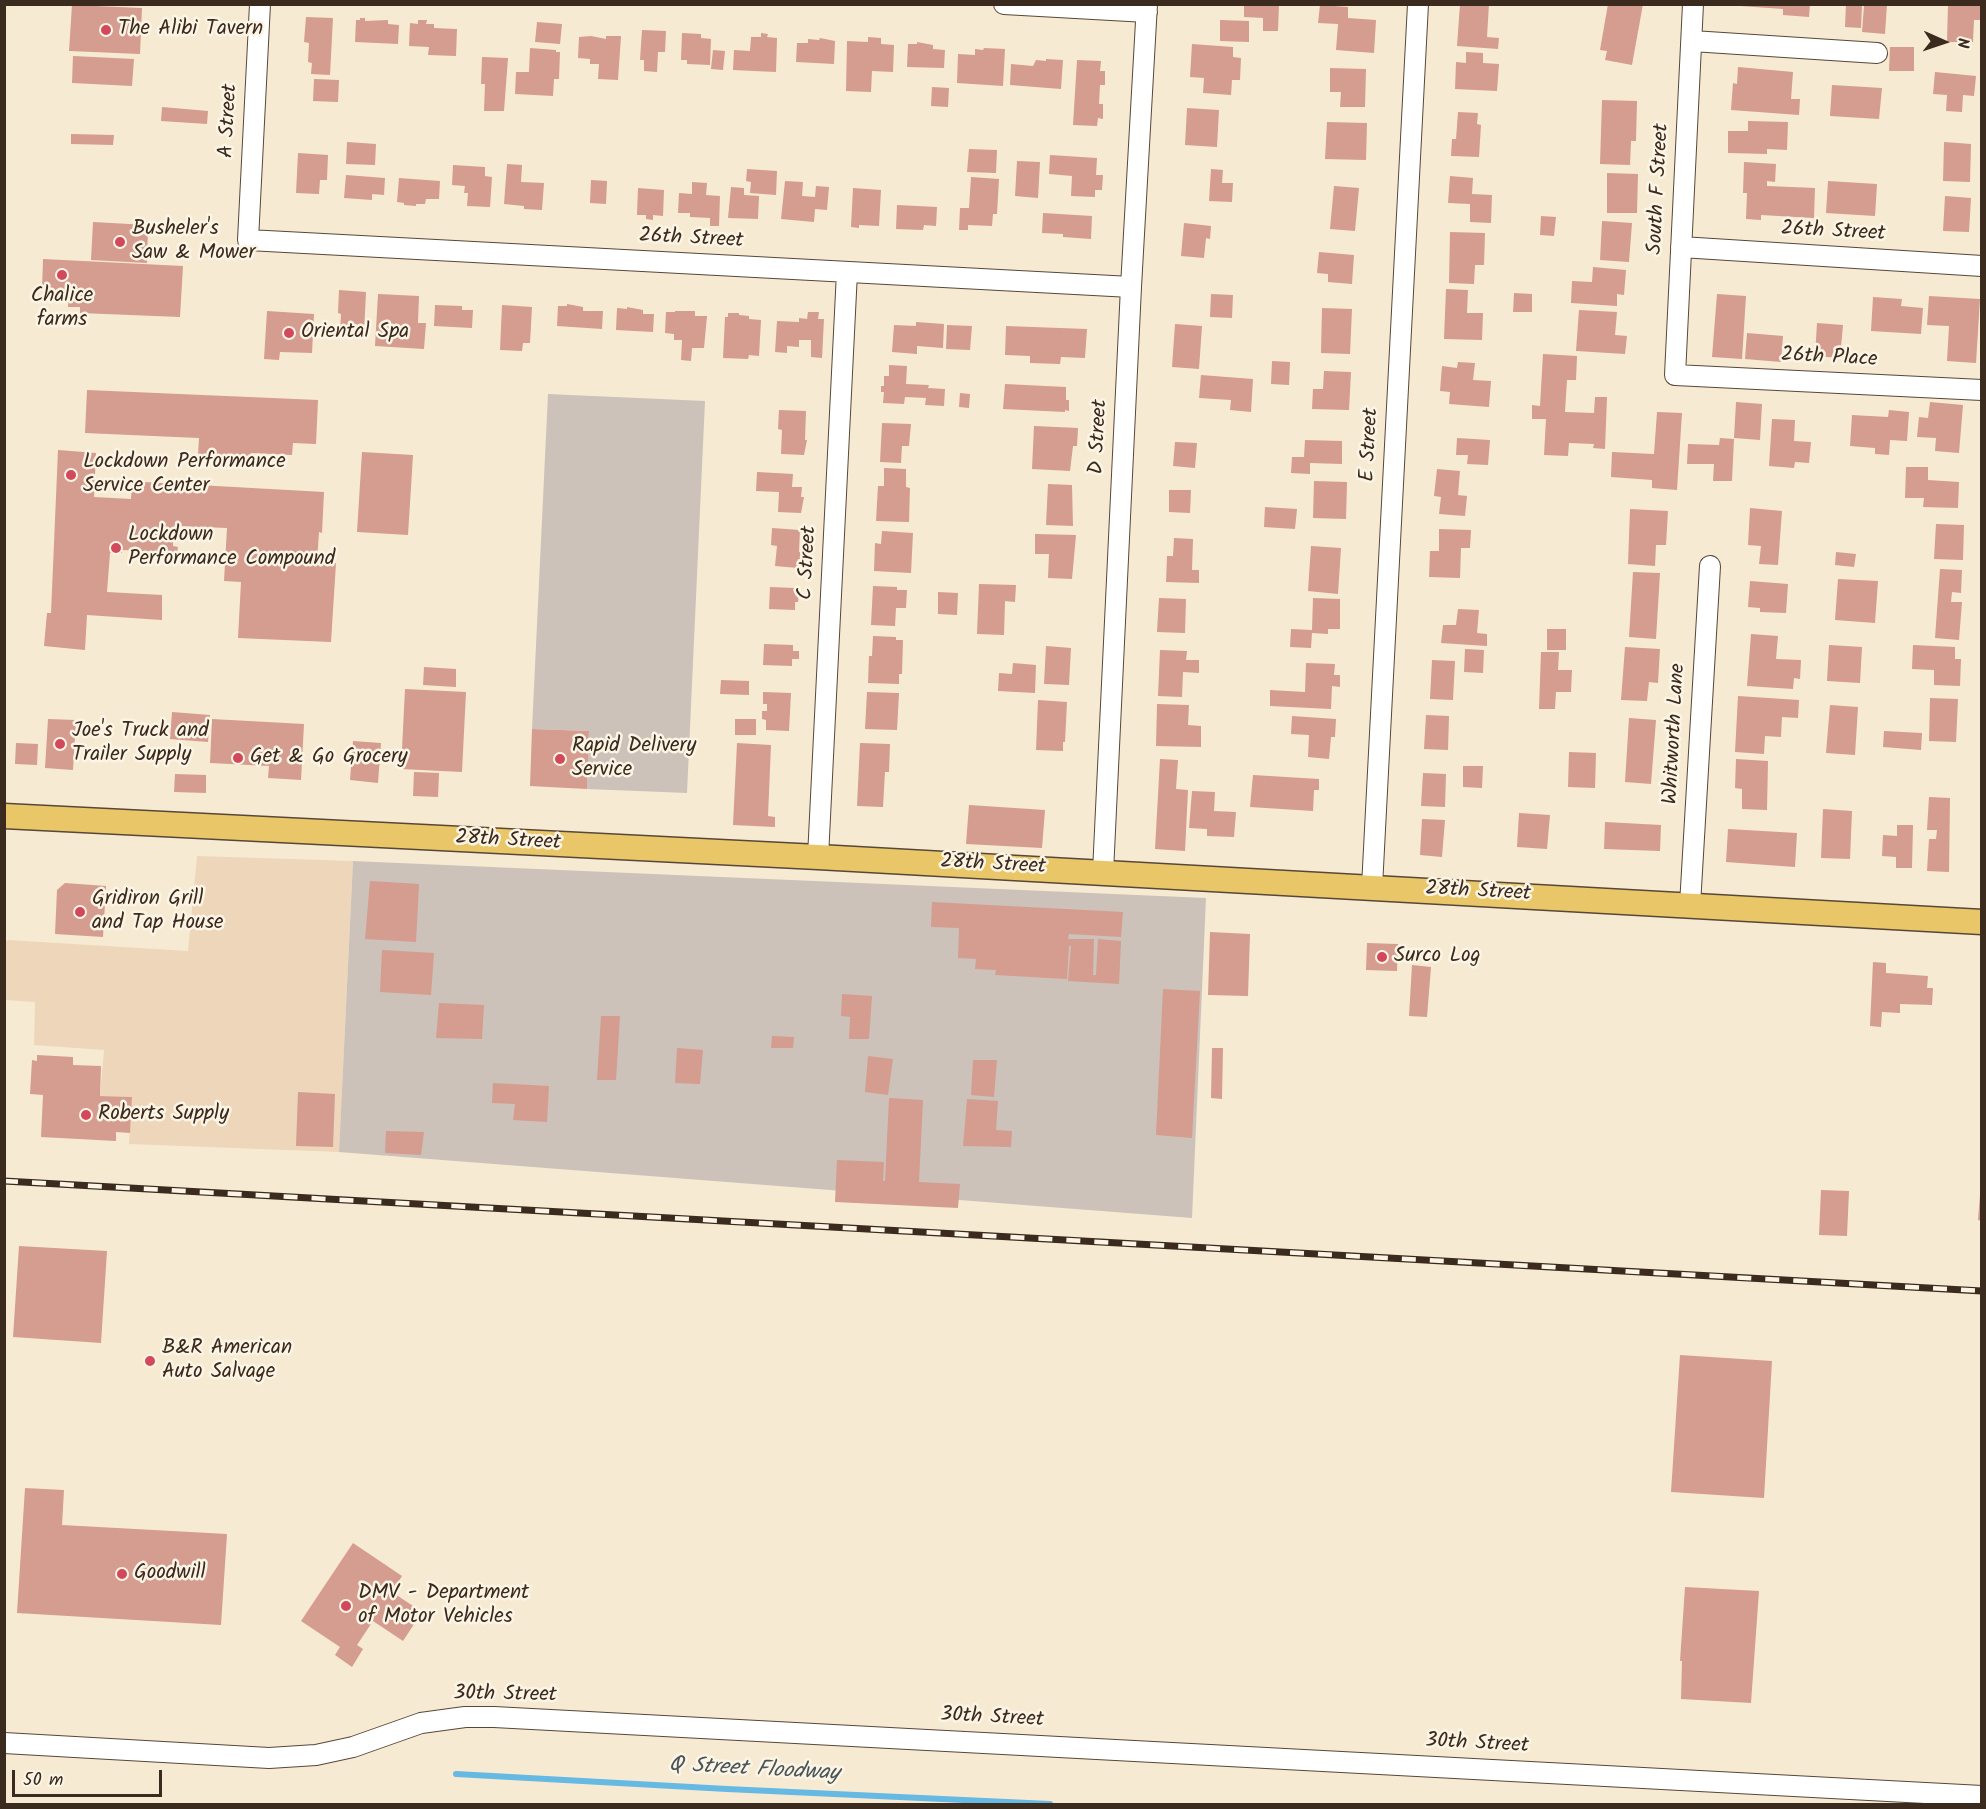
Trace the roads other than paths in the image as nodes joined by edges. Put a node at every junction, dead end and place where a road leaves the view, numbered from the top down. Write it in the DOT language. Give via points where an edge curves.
graph roads {
  1 [pos="260,4"];
  2 [pos="1004,4"];
  3 [pos="1418,4"];
  4 [pos="1694,4"];
  5 [pos="1147,8"];
  6 [pos="1692,41"];
  7 [pos="1877,53"];
  8 [pos="248,240"];
  9 [pos="1681,247"];
  10 [pos="1982,266"];
  11 [pos="847,273"];
  12 [pos="1131,287"];
  13 [pos="1675,375"];
  14 [pos="1982,390"];
  15 [pos="1710,566"];
  16 [pos="4,816"];
  17 [pos="818,857"];
  18 [pos="1103,872"];
  19 [pos="1372,887"];
  20 [pos="1690,905"];
  21 [pos="1982,915"];
  22 [pos="1981,922"];
  23 [pos="4,1743"];
  24 [pos="1982,1796"];
  1 -- 8 [label="street, A Street"];
  2 -- 5 [label="street"];
  3 -- 19 [label="street, E Street"];
  4 -- 6 [label="street, South F Street"];
  5 -- 12 [label="street, D Street"];
  6 -- 7 [label="street"];
  6 -- 9 [label="street, South F Street"];
  8 -- 11 [label="street, 26th Street"];
  9 -- 10 [label="street, 26th Street"];
  9 -- 13 [label="street, South F Street"];
  11 -- 12 [label="street, 26th Street"];
  11 -- 17 [label="street, C Street"];
  12 -- 18 [label="street, D Street"];
  13 -- 14 [label="street, 26th Place"];
  15 -- 20 [label="street, Whitworth Lane"];
  16 -- 17 [label="main road, 28th Street"];
  17 -- 18 [label="main road, 28th Street"];
  18 -- 19 [label="main road, 28th Street"];
  19 -- 20 [label="main road, 28th Street"];
  20 -- 22 [label="main road, 28th Street"];
  21 -- 22 [label="street"];
  23 -- 24 [label="street, 30th Street" via="269,1758 353,1747 421,1723 494,1717"];
}
